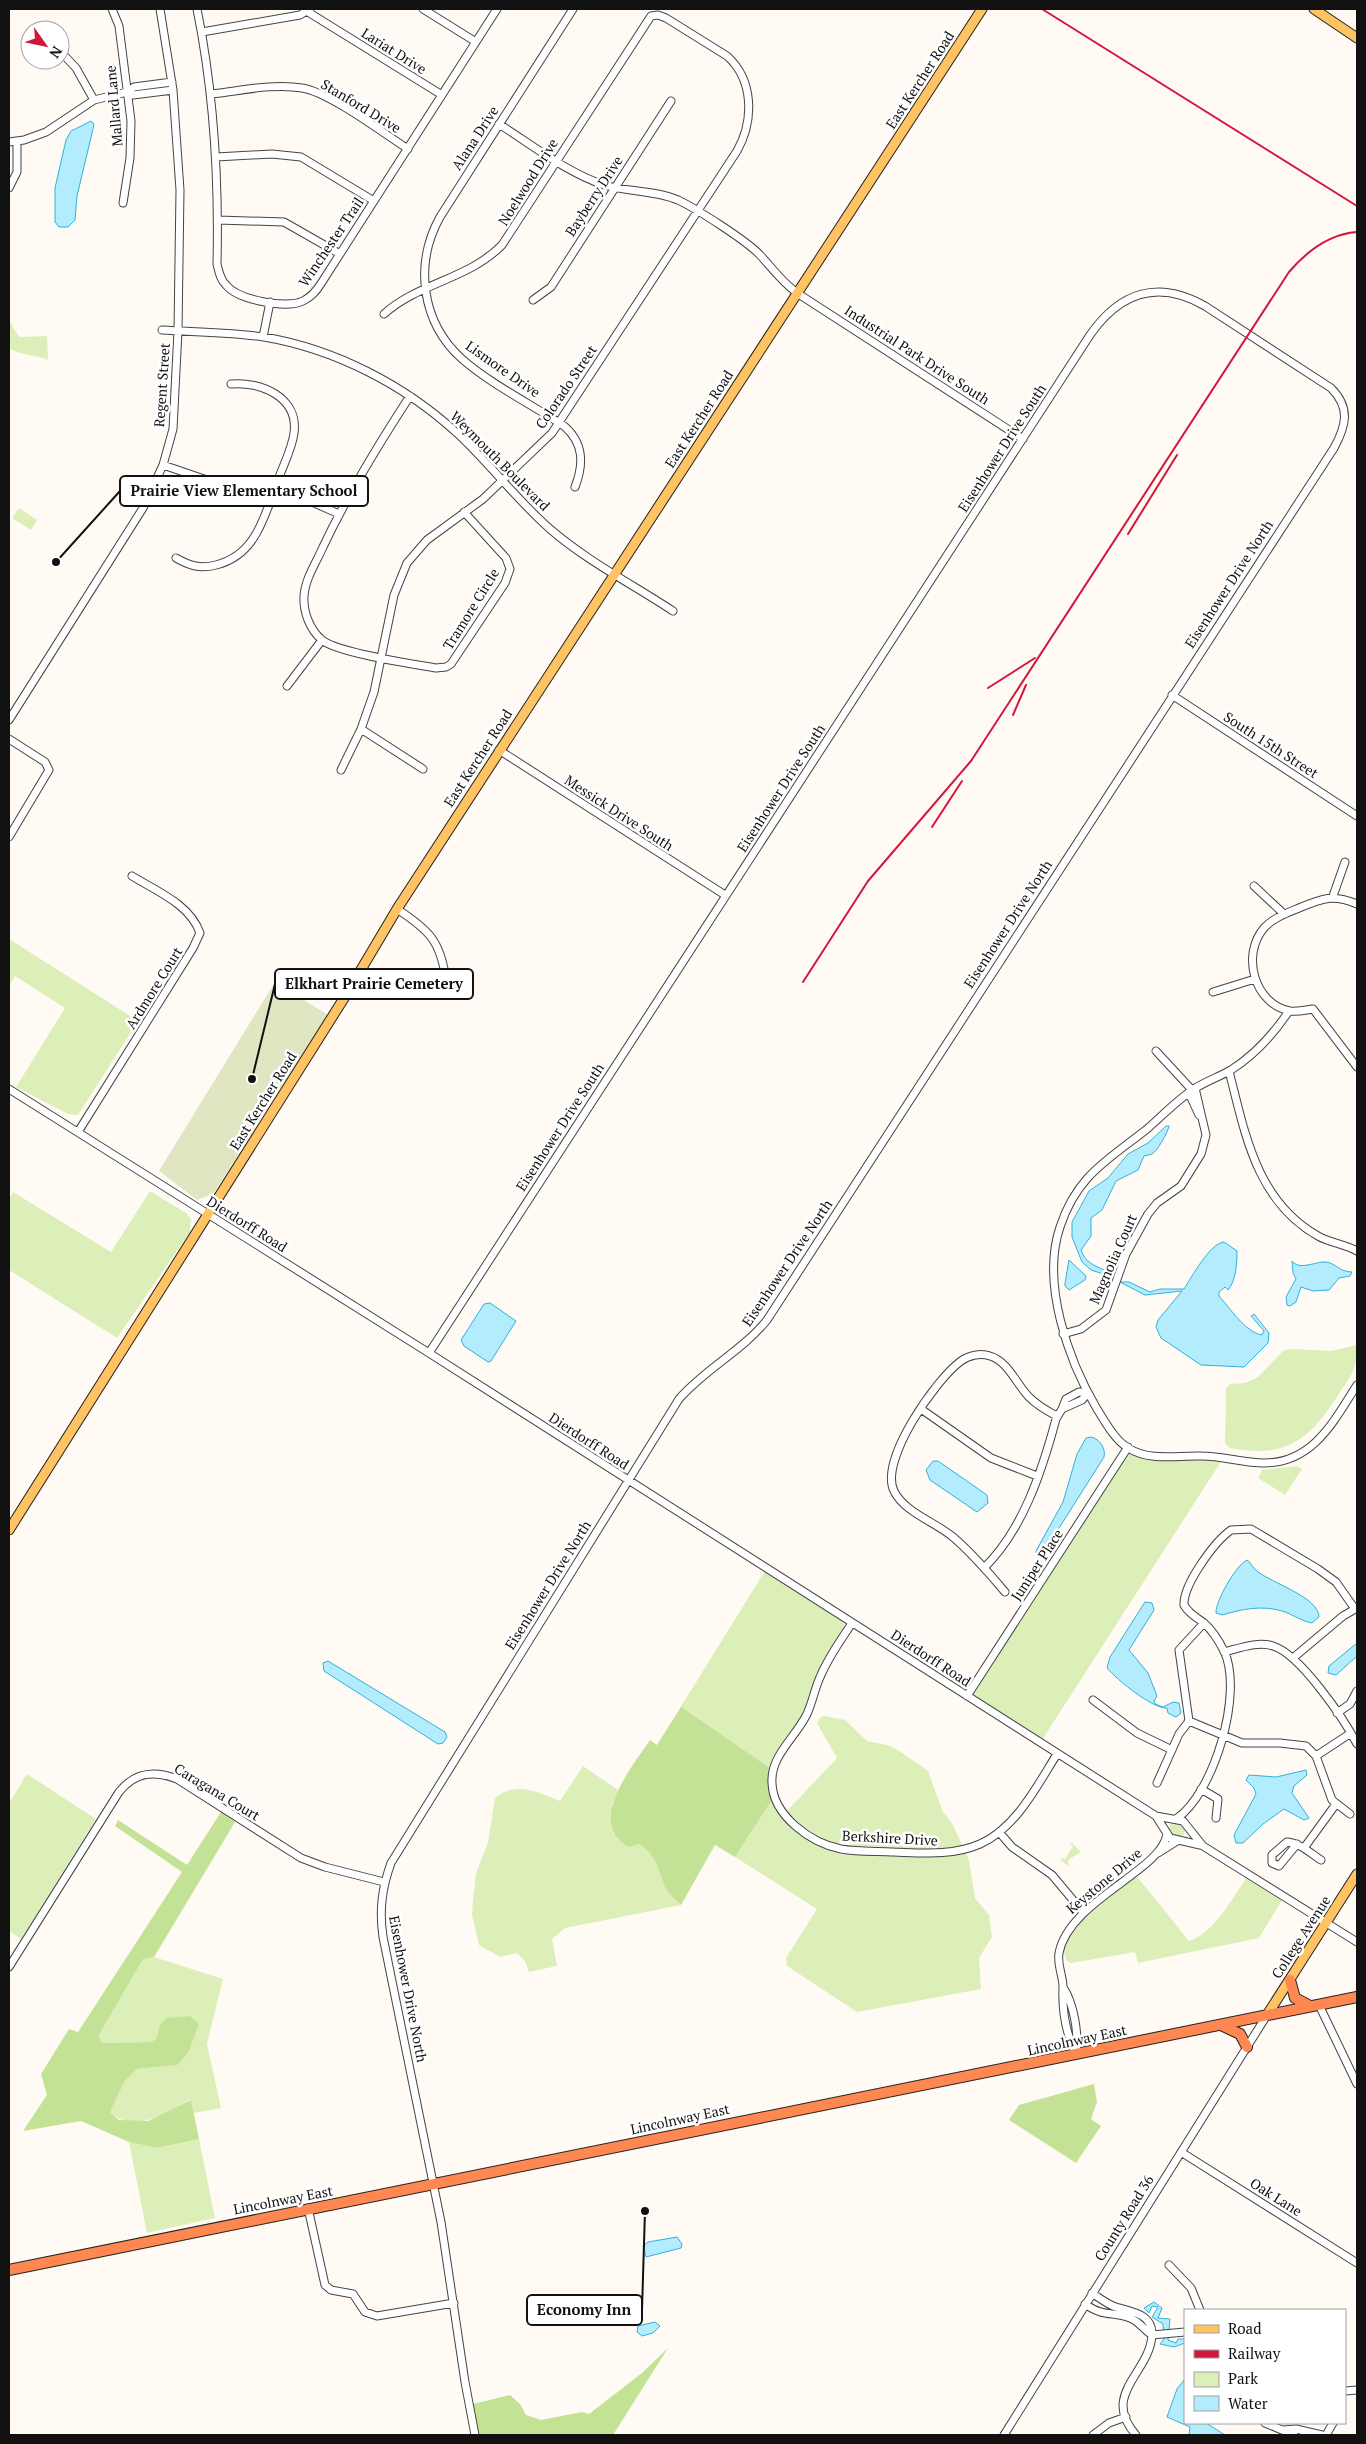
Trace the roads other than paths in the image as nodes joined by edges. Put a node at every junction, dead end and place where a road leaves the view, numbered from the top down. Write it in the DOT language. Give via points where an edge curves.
graph roads {
  1 [pos="112,9"];
  2 [pos="160,9"];
  3 [pos="198,9"];
  4 [pos="423,9"];
  5 [pos="497,9"];
  6 [pos="573,9"];
  7 [pos="982,9"];
  8 [pos="1314,9"];
  9 [pos="309,10"];
  10 [pos="651,16"];
  11 [pos="202,32"];
  12 [pos="1357,38"];
  13 [pos="476,42"];
  14 [pos="70,62"];
  15 [pos="172,86"];
  16 [pos="127,92"];
  17 [pos="211,94"];
  18 [pos="442,95"];
  19 [pos="94,100"];
  20 [pos="671,101"];
  21 [pos="499,124"];
  22 [pos="17,141"];
  23 [pos="9,142"];
  24 [pos="408,149"];
  25 [pos="216,157"];
  26 [pos="557,160"];
  27 [pos="9,188"];
  28 [pos="615,188"];
  29 [pos="374,201"];
  30 [pos="122,203"];
  31 [pos="696,211"];
  32 [pos="218,220"];
  33 [pos="340,254"];
  34 [pos="424,289"];
  35 [pos="797,292"];
  36 [pos="1190,298"];
  37 [pos="533,300"];
  38 [pos="270,302"];
  39 [pos="384,314"];
  40 [pos="162,330"];
  41 [pos="178,331"];
  42 [pos="263,337"];
  43 [pos="231,384"];
  44 [pos="410,396"];
  45 [pos="559,423"];
  46 [pos="1023,439"];
  47 [pos="163,465"];
  48 [pos="504,480"];
  49 [pos="576,487"];
  50 [pos="275,488"];
  51 [pos="464,512"];
  52 [pos="339,514"];
  53 [pos="176,558"];
  54 [pos="614,573"];
  55 [pos="673,610"];
  56 [pos="322,640"];
  57 [pos="382,657"];
  58 [pos="287,686"];
  59 [pos="1172,695"];
  60 [pos="9,720"];
  61 [pos="361,729"];
  62 [pos="9,739"];
  63 [pos="499,750"];
  64 [pos="423,769"];
  65 [pos="341,770"];
  66 [pos="1357,816"];
  67 [pos="9,837"];
  68 [pos="1346,862"];
  69 [pos="132,876"];
  70 [pos="1254,886"];
  71 [pos="725,895"];
  72 [pos="1333,896"];
  73 [pos="1357,904"];
  74 [pos="396,910"];
  75 [pos="1284,914"];
  76 [pos="446,980"];
  77 [pos="1255,980"];
  78 [pos="1213,992"];
  79 [pos="1289,1011"];
  80 [pos="1156,1051"];
  81 [pos="1357,1067"];
  82 [pos="1229,1071"];
  83 [pos="9,1089"];
  84 [pos="1192,1090"];
  85 [pos="78,1132"];
  86 [pos="208,1214"];
  87 [pos="1357,1251"];
  88 [pos="1063,1332"];
  89 [pos="429,1353"];
  90 [pos="1357,1385"];
  91 [pos="1088,1394"];
  92 [pos="921,1409"];
  93 [pos="1057,1416"];
  94 [pos="1128,1447"];
  95 [pos="1037,1476"];
  96 [pos="628,1480"];
  97 [pos="9,1530"];
  98 [pos="984,1568"];
  99 [pos="1005,1592"];
  100 [pos="1356,1608"];
  101 [pos="852,1623"];
  102 [pos="1204,1623"];
  103 [pos="1224,1652"];
  104 [pos="1292,1658"];
  105 [pos="1357,1691"];
  106 [pos="966,1696"];
  107 [pos="1093,1700"];
  108 [pos="1353,1704"];
  109 [pos="1337,1713"];
  110 [pos="1189,1721"];
  111 [pos="1351,1733"];
  112 [pos="1223,1737"];
  113 [pos="1357,1744"];
  114 [pos="1172,1750"];
  115 [pos="1057,1754"];
  116 [pos="1316,1756"];
  117 [pos="1157,1783"];
  118 [pos="1201,1789"];
  119 [pos="1193,1804"];
  120 [pos="1336,1804"];
  121 [pos="1350,1814"];
  122 [pos="1156,1816"];
  123 [pos="1216,1818"];
  124 [pos="1175,1819"];
  125 [pos="1187,1826"];
  126 [pos="999,1832"];
  127 [pos="1166,1832"];
  128 [pos="1178,1840"];
  129 [pos="1203,1846"];
  130 [pos="1157,1853"];
  131 [pos="1321,1860"];
  132 [pos="1357,1874"];
  133 [pos="384,1882"];
  134 [pos="1083,1912"];
  135 [pos="1326,1924"];
  136 [pos="1357,1942"];
  137 [pos="9,1967"];
  138 [pos="1290,1980"];
  139 [pos="1357,1997"];
  140 [pos="1315,2006"];
  141 [pos="1267,2015"];
  142 [pos="1220,2024"];
  143 [pos="1247,2047"];
  144 [pos="1076,2054"];
  145 [pos="1357,2084"];
  146 [pos="1181,2152"];
  147 [pos="433,2184"];
  148 [pos="308,2208"];
  149 [pos="1357,2263"];
  150 [pos="1169,2265"];
  151 [pos="9,2270"];
  152 [pos="1092,2293"];
  153 [pos="454,2302"];
  154 [pos="1085,2304"];
  155 [pos="1200,2309"];
  156 [pos="1184,2332"];
  157 [pos="1152,2335"];
  158 [pos="1126,2417"];
  159 [pos="1268,2424"];
  160 [pos="1332,2424"];
  161 [pos="1283,2430"];
  162 [pos="475,2435"];
  163 [pos="1004,2435"];
  164 [pos="1094,2435"];
  165 [pos="1136,2435"];
  166 [pos="1294,2435"];
  167 [pos="1322,2435"];
  168 [pos="1326,2435"];
  1 -- 16 [label="street, Mallard Lane" via="119,26"];
  2 -- 15 [label="street, Regent Street"];
  3 -- 11 [label="street, Winchester Trail"];
  4 -- 13 [label="street"];
  5 -- 13 [label="street, Winchester Trail"];
  6 -- 21 [label="street, Alana Drive"];
  7 -- 35 [label="main road, East Kercher Road"];
  8 -- 12 [label="main road"];
  9 -- 11 [label="street" via="300,15"];
  9 -- 18 [label="street, Lariat Drive"];
  10 -- 26 [label="street, Noelwood Drive"];
  10 -- 31 [label="street, Colorado Street" via="662,16 727,56 743,76 748,110 743,140"];
  11 -- 17 [label="street, Winchester Trail"];
  13 -- 18 [label="street, Winchester Trail"];
  14 -- 19 [label="street"];
  15 -- 16 [label="street" via="133,95"];
  15 -- 41 [label="street, Regent Street" via="180,182"];
  16 -- 19 [label="street"];
  16 -- 30 [label="street, Mallard Lane" via="132,139"];
  17 -- 24 [label="street, Stanford Drive" via="278,87 305,88 329,99"];
  17 -- 25 [label="street, Winchester Trail"];
  18 -- 24 [label="street, Winchester Trail"];
  19 -- 22 [label="street" via="46,132"];
  20 -- 28 [label="street, Bayberry Drive"];
  21 -- 26 [label="street, Industrial Park Drive South"];
  21 -- 34 [label="street, Alana Drive" via="435,225 426,253"];
  22 -- 23 [label="street"];
  22 -- 27 [label="street" via="17,172"];
  24 -- 29 [label="street, Winchester Trail"];
  25 -- 29 [label="street" via="272,154 301,157"];
  25 -- 32 [label="street, Winchester Trail"];
  26 -- 28 [label="street, Industrial Park Drive South" via="584,177"];
  26 -- 34 [label="street, Noelwood Drive" via="510,234 493,254 474,267"];
  28 -- 31 [label="street, Industrial Park Drive South" via="663,195"];
  28 -- 37 [label="street, Bayberry Drive" via="551,287"];
  29 -- 33 [label="street, Winchester Trail"];
  31 -- 35 [label="street, Industrial Park Drive South" via="747,244 778,278"];
  31 -- 45 [label="street, Colorado Street"];
  32 -- 33 [label="street" via="284,222"];
  32 -- 38 [label="street, Winchester Trail" via="216,264 226,286 235,293"];
  33 -- 38 [label="street, Winchester Trail" via="309,298 294,304"];
  34 -- 39 [label="street, Noelwood Drive" via="399,300"];
  34 -- 45 [label="street, Lismore Drive" via="437,327 453,350 470,365"];
  35 -- 46 [label="street, Industrial Park Drive South"];
  35 -- 54 [label="main road, East Kercher Road"];
  36 -- 46 [label="street, Eisenhower Drive South" via="1151,292 1129,298 1110,310 1090,335"];
  36 -- 59 [label="street, Eisenhower Drive North" via="1331,388 1343,404 1345,421 1334,448"];
  38 -- 42 [label="street"];
  40 -- 41 [label="street, Weymouth Boulevard"];
  41 -- 42 [label="street, Weymouth Boulevard"];
  41 -- 47 [label="street, Regent Street" via="172,429"];
  42 -- 44 [label="street, Weymouth Boulevard" via="344,361"];
  43 -- 50 [label="street" via="247,383 273,392 286,402 292,413 294,433"];
  44 -- 48 [label="street, Weymouth Boulevard" via="456,432"];
  44 -- 52 [label="street" via="369,458"];
  45 -- 48 [label="street, Colorado Street" via="541,446"];
  45 -- 49 [label="street, Lismore Drive" via="574,437 580,449 581,470"];
  46 -- 71 [label="street, Eisenhower Drive South"];
  47 -- 50 [label="street" via="210,481"];
  47 -- 60 [label="street, Regent Street" via="143,508"];
  48 -- 51 [label="street, Colorado Street"];
  48 -- 54 [label="street, Weymouth Boulevard" via="549,528"];
  50 -- 52 [label="street" via="297,494"];
  50 -- 53 [label="street" via="256,536 240,554 209,566 190,566"];
  51 -- 57 [label="street, Colorado Street" via="420,546 402,573 394,595"];
  51 -- 57 [label="street, Tramore Circle" via="508,560 507,580 449,666 436,668"];
  52 -- 56 [label="street" via="304,595 307,618"];
  54 -- 55 [label="street, Weymouth Boulevard"];
  54 -- 63 [label="main road, East Kercher Road"];
  56 -- 57 [label="street" via="345,650"];
  56 -- 58 [label="street"];
  57 -- 61 [label="street, Colorado Street"];
  59 -- 66 [label="street, South 15th Street"];
  59 -- 96 [label="street, Eisenhower Drive North" via="767,1320 746,1343 689,1387"];
  61 -- 64 [label="street"];
  61 -- 65 [label="street, Colorado Street"];
  62 -- 67 [label="street" via="45,762 49,770"];
  63 -- 71 [label="street, Messick Drive South"];
  63 -- 74 [label="main road, East Kercher Road"];
  68 -- 72 [label="street"];
  69 -- 85 [label="street, Ardmore Court" via="186,909 200,933"];
  70 -- 75 [label="street"];
  71 -- 89 [label="street, Eisenhower Drive South"];
  72 -- 73 [label="street"];
  72 -- 75 [label="street"];
  74 -- 76 [label="street" via="434,939 441,954"];
  74 -- 86 [label="main road, East Kercher Road"];
  75 -- 77 [label="street" via="1268,924 1255,942 1252,958"];
  77 -- 78 [label="street"];
  77 -- 79 [label="street" via="1268,997"];
  79 -- 81 [label="street" via="1313,1009"];
  79 -- 82 [label="street" via="1259,1050"];
  80 -- 84 [label="street"];
  82 -- 84 [label="street"];
  82 -- 87 [label="street" via="1251,1156 1273,1196 1311,1231"];
  83 -- 85 [label="street, Dierdorff Road"];
  84 -- 88 [label="street" via="1098,1166 1070,1203 1060,1226 1054,1256"];
  84 -- 88 [label="street, Magnolia Court" via="1206,1140 1198,1160 1181,1186 1148,1214 1131,1244 1106,1310 1086,1325"];
  85 -- 86 [label="street, Dierdorff Road"];
  86 -- 89 [label="street, Dierdorff Road"];
  86 -- 97 [label="main road, East Kercher Road"];
  88 -- 91 [label="street" via="1073,1364"];
  89 -- 96 [label="street, Dierdorff Road"];
  90 -- 94 [label="street" via="1320,1440 1302,1454 1285,1460 1265,1463 1224,1457 1154,1457"];
  91 -- 93 [label="street" via="1079,1392 1066,1399"];
  91 -- 94 [label="street" via="1110,1429"];
  92 -- 93 [label="street" via="956,1365 966,1358 980,1355 1001,1362 1033,1401"];
  92 -- 95 [label="street" via="991,1458"];
  92 -- 98 [label="street" via="898,1453 892,1471 892,1488 904,1504 948,1532"];
  93 -- 95 [label="street"];
  94 -- 106 [label="street, Juniper Place"];
  95 -- 98 [label="street" via="1013,1531"];
  96 -- 101 [label="street, Dierdorff Road"];
  96 -- 133 [label="street, Eisenhower Drive North" via="402,1843"];
  98 -- 99 [label="street"];
  100 -- 102 [label="street" via="1327,1574 1251,1529 1241,1528 1231,1530 1216,1544 1184,1598 1188,1611"];
  100 -- 104 [label="street"];
  101 -- 106 [label="street, Dierdorff Road"];
  101 -- 126 [label="street, Berkshire Drive" via="821,1675 803,1721 773,1768 772,1782 778,1806 812,1837 843,1849 948,1853 980,1844"];
  102 -- 103 [label="street"];
  102 -- 110 [label="street" via="1179,1650"];
  103 -- 104 [label="street" via="1264,1644 1282,1650"];
  103 -- 112 [label="street" via="1232,1697"];
  104 -- 109 [label="street"];
  105 -- 108 [label="street"];
  106 -- 115 [label="street, Dierdorff Road"];
  107 -- 114 [label="street" via="1137,1733"];
  108 -- 109 [label="street"];
  109 -- 111 [label="street"];
  110 -- 112 [label="street"];
  110 -- 114 [label="street"];
  111 -- 113 [label="street"];
  111 -- 116 [label="street"];
  112 -- 116 [label="street" via="1242,1743 1280,1742 1306,1746"];
  112 -- 118 [label="street"];
  114 -- 117 [label="street"];
  115 -- 122 [label="street, Dierdorff Road"];
  115 -- 126 [label="street, Berkshire Drive" via="1028,1800"];
  116 -- 120 [label="street"];
  118 -- 119 [label="street"];
  118 -- 123 [label="street" via="1218,1799"];
  119 -- 124 [label="street"];
  119 -- 125 [label="street"];
  120 -- 121 [label="street"];
  120 -- 131 [label="street" via="1300,1846"];
  122 -- 124 [label="street, Dierdorff Road"];
  122 -- 127 [label="street, Dierdorff Road"];
  124 -- 125 [label="street, Dierdorff Road"];
  124 -- 127 [label="street" via="1168,1824"];
  125 -- 128 [label="street" via="1187,1834"];
  125 -- 129 [label="street, Dierdorff Road"];
  126 -- 134 [label="street" via="1019,1852 1052,1875"];
  127 -- 128 [label="street, Dierdorff Road" via="1170,1838"];
  127 -- 130 [label="street, Keystone Drive" via="1166,1839"];
  128 -- 129 [label="street, Dierdorff Road"];
  128 -- 130 [label="street, Keystone Drive"];
  129 -- 135 [label="street, Dierdorff Road"];
  130 -- 134 [label="street, Keystone Drive"];
  132 -- 135 [label="main road, College Avenue"];
  133 -- 137 [label="street, Caragana Court" via="311,1862 177,1779 157,1773 139,1775 119,1792"];
  133 -- 147 [label="street, Eisenhower Drive North" via="380,1911 383,1937"];
  134 -- 144 [label="street, Keystone Drive" via="1062,1943 1059,1966 1063,1987 1061,1997 1070,2043"];
  135 -- 136 [label="street, Dierdorff Road"];
  135 -- 138 [label="main road, College Avenue"];
  138 -- 140 [label="highway" via="1295,1998"];
  138 -- 141 [label="main road, College Avenue"];
  139 -- 140 [label="highway, Lincolnway East"];
  140 -- 141 [label="highway, Lincolnway East"];
  140 -- 145 [label="street"];
  141 -- 142 [label="highway, Lincolnway East"];
  141 -- 143 [label="street, County Road 36"];
  142 -- 143 [label="highway" via="1240,2034"];
  142 -- 144 [label="highway, Lincolnway East"];
  143 -- 146 [label="street, County Road 36"];
  144 -- 147 [label="highway, Lincolnway East"];
  146 -- 149 [label="street, Oak Lane"];
  146 -- 152 [label="street, County Road 36"];
  147 -- 148 [label="highway, Lincolnway East"];
  147 -- 153 [label="street, Eisenhower Drive North"];
  148 -- 151 [label="highway, Lincolnway East"];
  148 -- 153 [label="street" via="324,2285 331,2290 353,2294 365,2312 377,2316"];
  150 -- 155 [label="street" via="1191,2288"];
  152 -- 154 [label="street, County Road 36"];
  152 -- 157 [label="street" via="1114,2306 1142,2315 1151,2326"];
  153 -- 162 [label="street, Eisenhower Drive North"];
  154 -- 157 [label="street" via="1106,2315 1129,2318"];
  154 -- 163 [label="street, County Road 36"];
  156 -- 157 [label="street"];
  157 -- 158 [label="street" via="1149,2351 1126,2389"];
  158 -- 164 [label="street" via="1109,2423"];
  158 -- 165 [label="street"];
  159 -- 161 [label="street"];
  160 -- 168 [label="street"];
  161 -- 166 [label="street"];
  161 -- 167 [label="street" via="1296,2429"];
}
